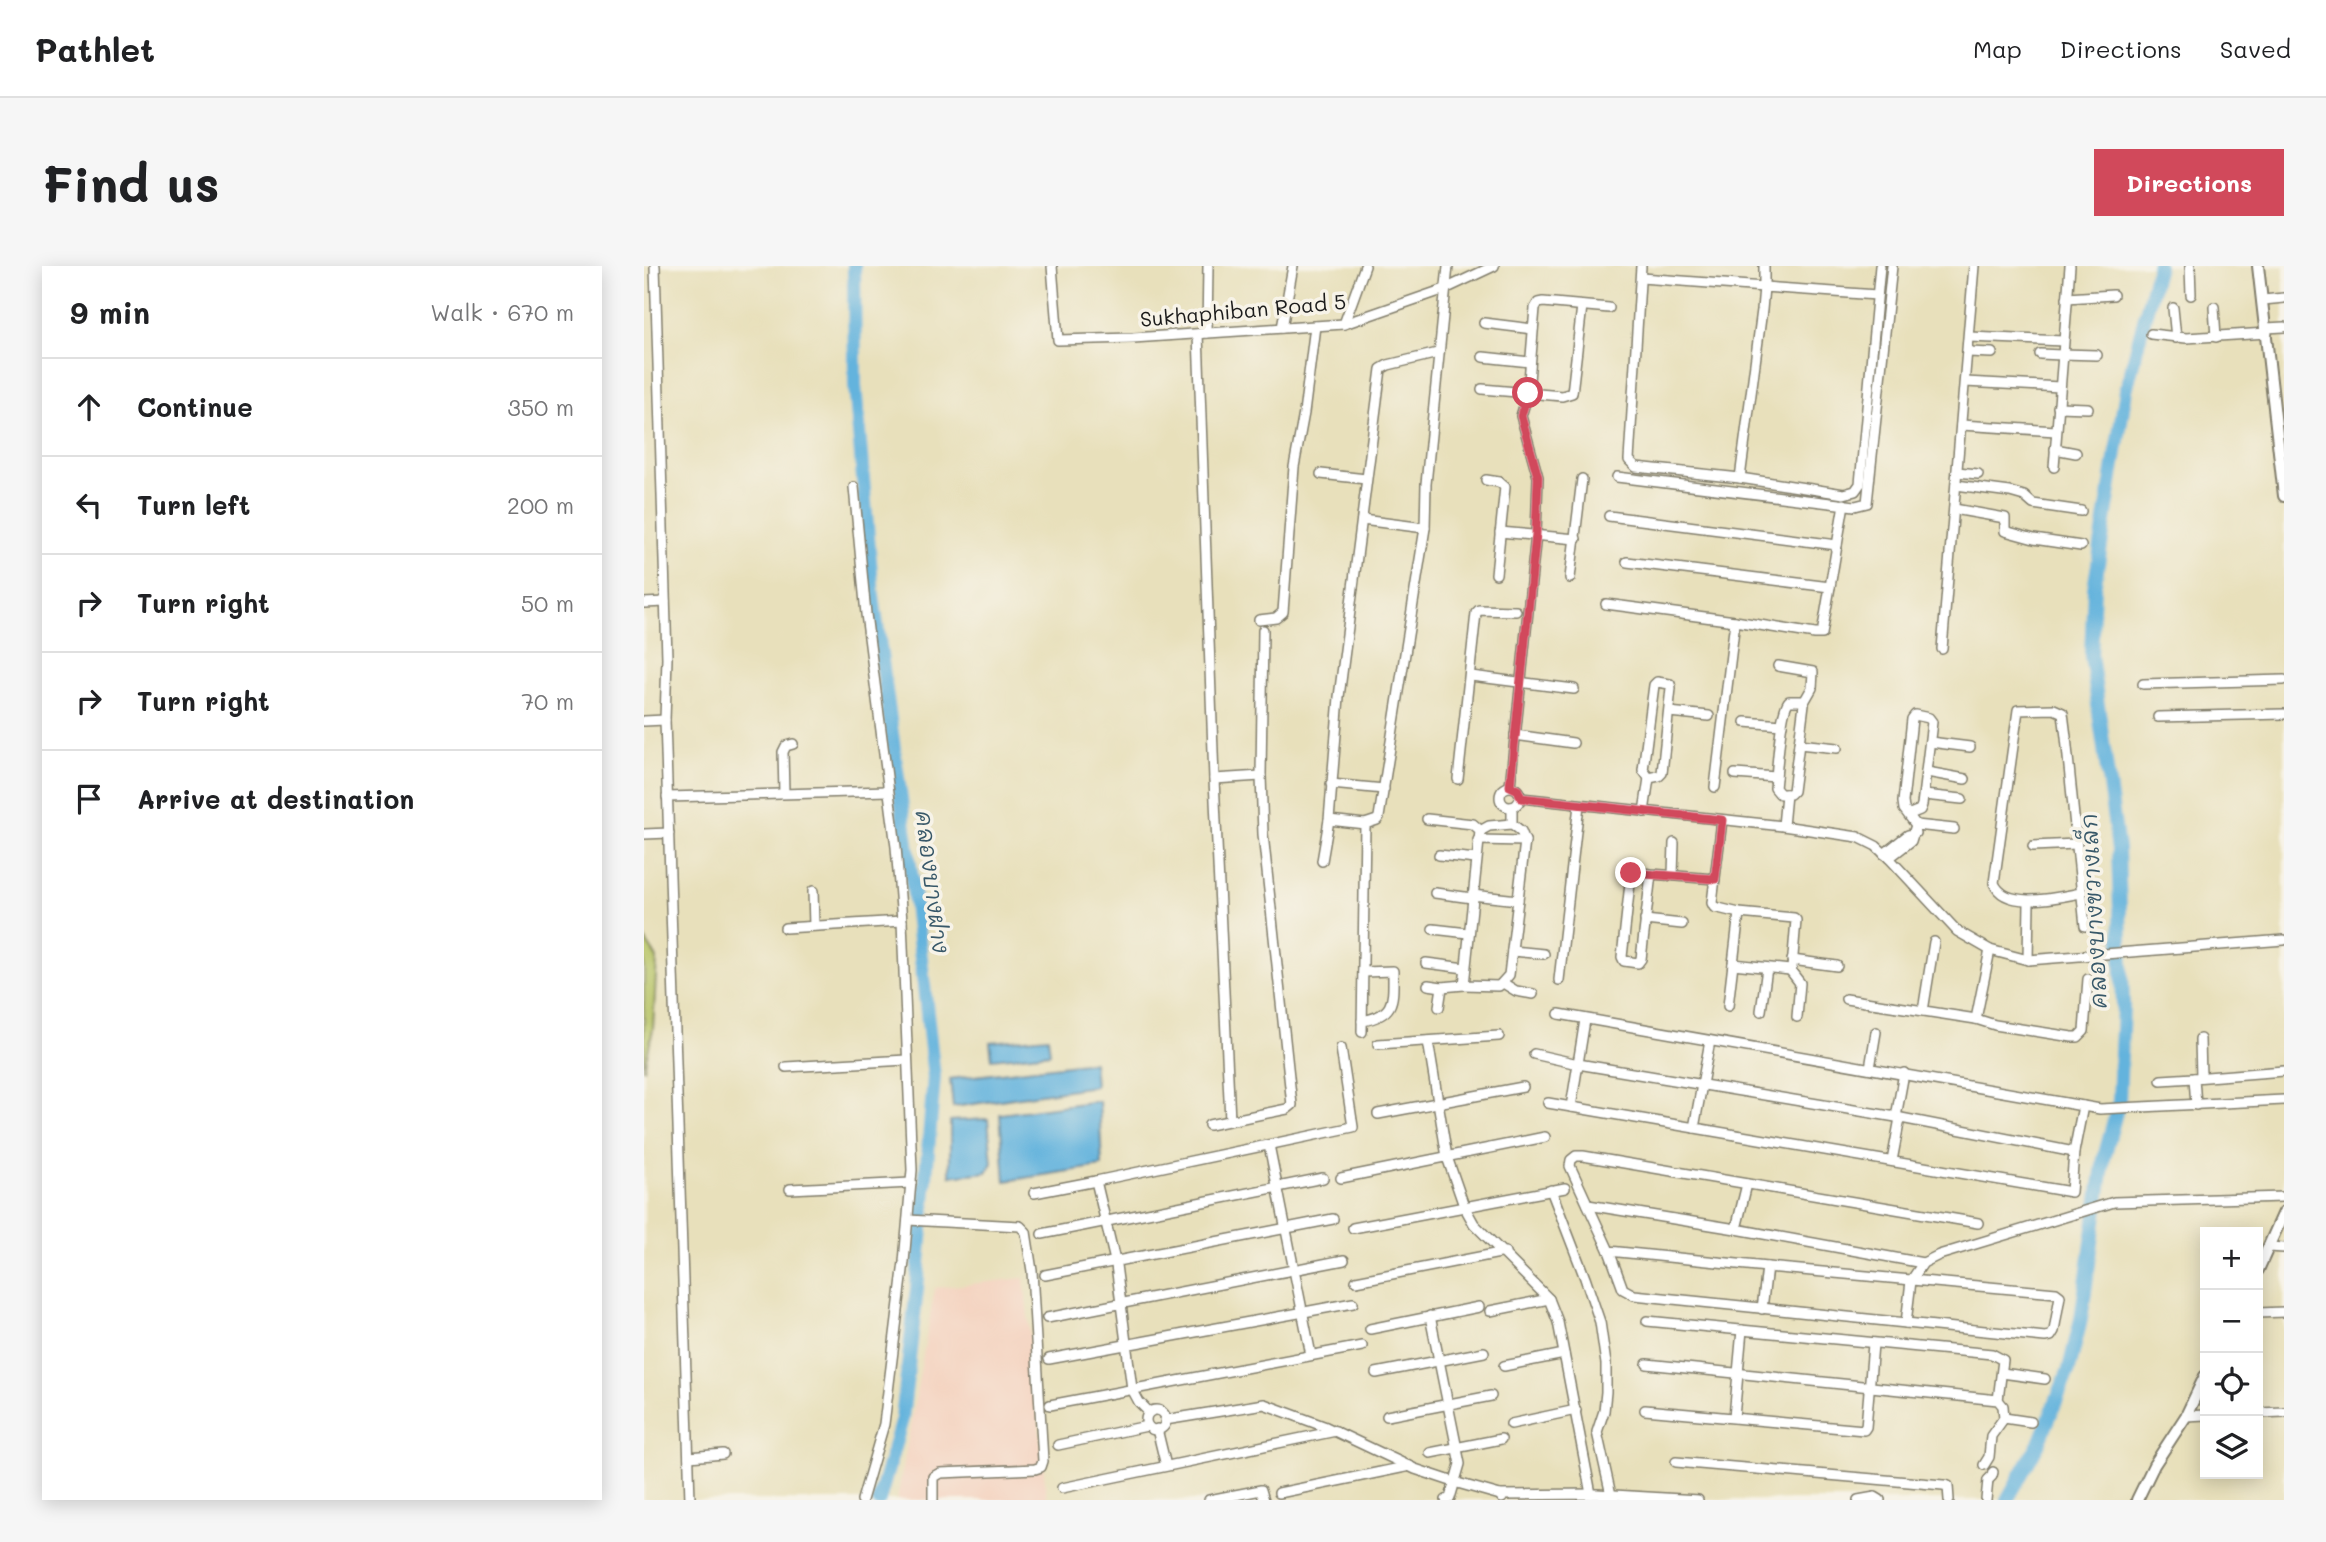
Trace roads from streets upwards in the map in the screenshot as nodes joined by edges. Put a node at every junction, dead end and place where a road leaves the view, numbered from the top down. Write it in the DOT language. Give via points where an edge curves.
graph roads {
  1 [pos="654,266"];
  2 [pos="1052,266"];
  3 [pos="1208,266"];
  4 [pos="1293,266"];
  5 [pos="1365,266"];
  6 [pos="1448,266"];
  7 [pos="1494,266"];
  8 [pos="1641,266"];
  9 [pos="1764,266"];
  10 [pos="1880,266"];
  11 [pos="1892,266"];
  12 [pos="1974,266"];
  13 [pos="2070,266"];
  14 [pos="2190,266"];
  15 [pos="2258,266"];
  16 [pos="1641,278"];
  17 [pos="1763,287"];
  18 [pos="1445,289"];
  19 [pos="1877,295"];
  20 [pos="2113,295"];
  21 [pos="2191,295"];
  22 [pos="2067,298"];
  23 [pos="2284,298"];
  24 [pos="2263,300"];
  25 [pos="1582,306"];
  26 [pos="2214,307"];
  27 [pos="1609,308"];
  28 [pos="2173,308"];
  29 [pos="1484,323"];
  30 [pos="1344,324"];
  31 [pos="1315,326"];
  32 [pos="2284,327"];
  33 [pos="1282,328"];
  34 [pos="1533,329"];
  35 [pos="2266,330"];
  36 [pos="1203,333"];
  37 [pos="2151,334"];
  38 [pos="1969,337"];
  39 [pos="2216,337"];
  40 [pos="2176,338"];
  41 [pos="2063,341"];
  42 [pos="1968,352"];
  43 [pos="1438,353"];
  44 [pos="1992,353"];
  45 [pos="2040,354"];
  46 [pos="2062,354"];
  47 [pos="2097,355"];
  48 [pos="1483,357"];
  49 [pos="1530,362"];
  50 [pos="1965,382"];
  51 [pos="2060,387"];
  52 [pos="1482,389"];
  53 [pos="1528,393"];
  54 [pos="2058,407"];
  55 [pos="2088,408"];
  56 [pos="1961,425"];
  57 [pos="2056,431"];
  58 [pos="2055,449"];
  59 [pos="2076,453"];
  60 [pos="2054,467"];
  61 [pos="1957,472"];
  62 [pos="1321,474"];
  63 [pos="1978,474"];
  64 [pos="1617,477"];
  65 [pos="1741,478"];
  66 [pos="1582,479"];
  67 [pos="1366,480"];
  68 [pos="1486,480"];
  69 [pos="1956,485"];
  70 [pos="855,487"];
  71 [pos="2284,496"];
  72 [pos="1844,504"];
  73 [pos="1954,509"];
  74 [pos="2081,511"];
  75 [pos="1609,516"];
  76 [pos="1362,520"];
  77 [pos="1425,528"];
  78 [pos="1500,532"];
  79 [pos="1536,534"];
  80 [pos="1576,539"];
  81 [pos="1837,545"];
  82 [pos="2081,546"];
  83 [pos="1627,562"];
  84 [pos="1496,574"];
  85 [pos="1570,578"];
  86 [pos="1830,587"];
  87 [pos="665,602"];
  88 [pos="644,603"];
  89 [pos="1606,604"];
  90 [pos="1516,611"];
  91 [pos="1735,621"];
  92 [pos="1942,649"];
  93 [pos="1778,666"];
  94 [pos="1471,676"];
  95 [pos="2284,680"];
  96 [pos="1521,683"];
  97 [pos="2143,684"];
  98 [pos="1574,689"];
  99 [pos="1804,702"];
  100 [pos="1669,712"];
  101 [pos="2284,714"];
  102 [pos="1709,716"];
  103 [pos="2158,717"];
  104 [pos="665,720"];
  105 [pos="644,721"];
  106 [pos="1745,722"];
  107 [pos="1782,725"];
  108 [pos="1515,735"];
  109 [pos="1930,742"];
  110 [pos="1573,743"];
  111 [pos="793,744"];
  112 [pos="1799,744"];
  113 [pos="1970,747"];
  114 [pos="1838,748"];
  115 [pos="1927,772"];
  116 [pos="1735,774"];
  117 [pos="1261,776"];
  118 [pos="1776,777"];
  119 [pos="1649,778"];
  120 [pos="1214,779"];
  121 [pos="1458,779"];
  122 [pos="1965,779"];
  123 [pos="1331,785"];
  124 [pos="1510,786"];
  125 [pos="1715,787"];
  126 [pos="1384,789"];
  127 [pos="888,791"];
  128 [pos="785,793"];
  129 [pos="1783,794"];
  130 [pos="1924,795"];
  131 [pos="667,797"];
  132 [pos="1521,798"];
  133 [pos="1962,799"];
  134 [pos="1579,805"];
  135 [pos="1512,807"];
  136 [pos="1644,811"];
  137 [pos="1910,814"];
  138 [pos="1427,819"];
  139 [pos="1329,820"];
  140 [pos="1722,820"];
  141 [pos="1365,824"];
  142 [pos="1512,824"];
  143 [pos="1780,825"];
  144 [pos="1915,829"];
  145 [pos="1954,829"];
  146 [pos="669,833"];
  147 [pos="644,834"];
  148 [pos="1480,836"];
  149 [pos="1525,842"];
  150 [pos="1674,843"];
  151 [pos="2076,844"];
  152 [pos="2033,846"];
  153 [pos="1439,855"];
  154 [pos="1887,856"];
  155 [pos="1476,859"];
  156 [pos="1322,862"];
  157 [pos="1651,873"];
  158 [pos="1672,875"];
  159 [pos="1715,879"];
  160 [pos="813,891"];
  161 [pos="1435,893"];
  162 [pos="2081,893"];
  163 [pos="1472,896"];
  164 [pos="1518,900"];
  165 [pos="2029,902"];
  166 [pos="1627,912"];
  167 [pos="1739,913"];
  168 [pos="1646,916"];
  169 [pos="901,921"];
  170 [pos="1682,924"];
  171 [pos="814,926"];
  172 [pos="2085,926"];
  173 [pos="785,928"];
  174 [pos="1433,929"];
  175 [pos="1468,933"];
  176 [pos="2284,940"];
  177 [pos="1934,942"];
  178 [pos="1990,950"];
  179 [pos="1512,951"];
  180 [pos="1544,954"];
  181 [pos="1793,960"];
  182 [pos="2028,960"];
  183 [pos="1426,963"];
  184 [pos="1733,964"];
  185 [pos="1837,966"];
  186 [pos="1465,968"];
  187 [pos="1767,968"];
  188 [pos="1790,970"];
  189 [pos="1363,972"];
  190 [pos="2088,979"];
  191 [pos="1559,980"];
  192 [pos="1503,983"];
  193 [pos="1429,985"];
  194 [pos="1464,985"];
  195 [pos="1442,987"];
  196 [pos="1533,994"];
  197 [pos="1846,999"];
  198 [pos="1728,1006"];
  199 [pos="1439,1007"];
  200 [pos="1761,1011"];
  201 [pos="1923,1011"];
  202 [pos="1559,1014"];
  203 [pos="1797,1017"];
  204 [pos="1976,1019"];
  205 [pos="1585,1020"];
  206 [pos="1362,1021"];
  207 [pos="1362,1032"];
  208 [pos="1876,1032"];
  209 [pos="1499,1036"];
  210 [pos="2200,1039"];
  211 [pos="1428,1041"];
  212 [pos="1710,1041"];
  213 [pos="1378,1044"];
  214 [pos="1341,1048"];
  215 [pos="1534,1054"];
  216 [pos="906,1060"];
  217 [pos="1578,1064"];
  218 [pos="786,1068"];
  219 [pos="1870,1068"];
  220 [pos="2284,1071"];
  221 [pos="1904,1073"];
  222 [pos="2198,1078"];
  223 [pos="2161,1080"];
  224 [pos="1702,1084"];
  225 [pos="1522,1087"];
  226 [pos="2284,1100"];
  227 [pos="1438,1102"];
  228 [pos="1548,1103"];
  229 [pos="2196,1105"];
  230 [pos="2082,1106"];
  231 [pos="1571,1107"];
  232 [pos="1378,1114"];
  233 [pos="1898,1117"];
  234 [pos="1230,1120"];
  235 [pos="1209,1125"];
  236 [pos="1694,1128"];
  237 [pos="1545,1136"];
  238 [pos="1269,1145"];
  239 [pos="2074,1152"];
  240 [pos="1447,1157"];
  241 [pos="1892,1161"];
  242 [pos="1323,1178"];
  243 [pos="1341,1178"];
  244 [pos="1096,1181"];
  245 [pos="911,1183"];
  246 [pos="1747,1184"];
  247 [pos="1277,1187"];
  248 [pos="1565,1188"];
  249 [pos="790,1189"];
  250 [pos="1551,1190"];
  251 [pos="1034,1193"];
  252 [pos="2284,1197"];
  253 [pos="1588,1205"];
  254 [pos="1464,1206"];
  255 [pos="2284,1212"];
  256 [pos="1333,1219"];
  257 [pos="908,1220"];
  258 [pos="1106,1221"];
  259 [pos="1979,1223"];
  260 [pos="1285,1228"];
  261 [pos="1353,1228"];
  262 [pos="1736,1229"];
  263 [pos="2280,1229"];
  264 [pos="1042,1234"];
  265 [pos="2269,1247"];
  266 [pos="2284,1248"];
  267 [pos="1609,1251"];
  268 [pos="1505,1252"];
  269 [pos="1344,1260"];
  270 [pos="2263,1260"];
  271 [pos="1115,1261"];
  272 [pos="1923,1263"];
  273 [pos="1767,1267"];
  274 [pos="1293,1270"];
  275 [pos="1045,1275"];
  276 [pos="1356,1281"];
  277 [pos="1912,1281"];
  278 [pos="1549,1299"];
  279 [pos="1122,1303"];
  280 [pos="1353,1303"];
  281 [pos="1479,1307"];
  282 [pos="1762,1309"];
  283 [pos="1490,1311"];
  284 [pos="2284,1312"];
  285 [pos="2263,1313"];
  286 [pos="1302,1314"];
  287 [pos="1430,1317"];
  288 [pos="1047,1318"];
  289 [pos="1647,1321"];
  290 [pos="1906,1323"];
  291 [pos="1370,1329"];
  292 [pos="1742,1330"];
  293 [pos="1873,1343"];
  294 [pos="1127,1345"];
  295 [pos="1362,1346"];
  296 [pos="1484,1352"];
  297 [pos="1564,1354"];
  298 [pos="1311,1355"];
  299 [pos="1049,1359"];
  300 [pos="1440,1360"];
  301 [pos="1647,1364"];
  302 [pos="1504,1366"];
  303 [pos="1376,1373"];
  304 [pos="2002,1373"];
  305 [pos="1738,1374"];
  306 [pos="2045,1379"];
  307 [pos="1869,1387"];
  308 [pos="2200,1387"];
  309 [pos="1132,1389"];
  310 [pos="1491,1396"];
  311 [pos="1998,1400"];
  312 [pos="1448,1404"];
  313 [pos="1050,1405"];
  314 [pos="1576,1410"];
  315 [pos="1645,1410"];
  316 [pos="1149,1412"];
  317 [pos="2284,1412"];
  318 [pos="2263,1413"];
  319 [pos="2200,1415"];
  320 [pos="1387,1416"];
  321 [pos="2186,1416"];
  322 [pos="1734,1417"];
  323 [pos="2004,1418"];
  324 [pos="1166,1420"];
  325 [pos="2031,1422"];
  326 [pos="1511,1424"];
  327 [pos="1147,1426"];
  328 [pos="1157,1429"];
  329 [pos="1336,1431"];
  330 [pos="1597,1432"];
  331 [pos="1578,1434"];
  332 [pos="1501,1439"];
  333 [pos="1058,1445"];
  334 [pos="1457,1448"];
  335 [pos="1430,1453"];
  336 [pos="723,1454"];
  337 [pos="689,1457"];
  338 [pos="1676,1462"];
  339 [pos="1166,1466"];
  340 [pos="1410,1466"];
  341 [pos="1454,1482"];
  342 [pos="1062,1488"];
  343 [pos="1279,1493"];
  344 [pos="1591,1494"];
  345 [pos="1611,1495"];
  346 [pos="1501,1497"];
  347 [pos="690,1500"];
  348 [pos="862,1500"];
  349 [pos="933,1500"];
  350 [pos="1209,1500"];
  351 [pos="1264,1500"];
  352 [pos="1447,1500"];
  353 [pos="1581,1500"];
  354 [pos="1698,1500"];
  355 [pos="1858,1500"];
  356 [pos="1880,1500"];
  357 [pos="1949,1500"];
  358 [pos="1986,1500"];
  359 [pos="2137,1500"];
  1 -- 87 [label="street"];
  2 -- 36 [label="street, Sukhaphiban Road 5" via="1058,340"];
  3 -- 36 [label="street"];
  4 -- 33 [label="street"];
  5 -- 30 [label="street"];
  6 -- 18 [label="street"];
  7 -- 18 [label="street, Sukhaphiban Road 5"];
  8 -- 16 [label="street"];
  9 -- 17 [label="street"];
  10 -- 19 [label="street"];
  11 -- 72 [label="street" via="1867,501 1864,505"];
  12 -- 38 [label="street"];
  13 -- 22 [label="street"];
  14 -- 21 [label="street"];
  15 -- 24 [label="street"];
  16 -- 17 [label="street"];
  16 -- 65 [label="street" via="1629,460 1636,467"];
  17 -- 19 [label="street"];
  17 -- 65 [label="street"];
  18 -- 30 [label="street, Sukhaphiban Road 5"];
  18 -- 43 [label="street"];
  19 -- 65 [label="street" via="1860,484 1844,494"];
  20 -- 22 [label="street"];
  22 -- 41 [label="street"];
  23 -- 24 [label="street"];
  24 -- 35 [label="street"];
  25 -- 27 [label="street"];
  25 -- 34 [label="street" via="1538,303"];
  25 -- 53 [label="street" via="1572,393"];
  26 -- 39 [label="street"];
  28 -- 40 [label="street"];
  29 -- 34 [label="street"];
  30 -- 31 [label="street, Sukhaphiban Road 5"];
  31 -- 33 [label="street, Sukhaphiban Road 5"];
  31 -- 117 [label="street" via="1294,467 1283,612 1261,625"];
  32 -- 35 [label="street"];
  33 -- 36 [label="street, Sukhaphiban Road 5"];
  34 -- 49 [label="street"];
  35 -- 39 [label="street"];
  35 -- 71 [label="street"];
  36 -- 120 [label="street"];
  37 -- 40 [label="street"];
  38 -- 41 [label="street"];
  38 -- 42 [label="street"];
  39 -- 40 [label="street"];
  41 -- 46 [label="street"];
  42 -- 44 [label="street"];
  42 -- 50 [label="street"];
  43 -- 67 [label="street" via="1381,369"];
  43 -- 77 [label="street"];
  45 -- 46 [label="street"];
  46 -- 47 [label="street"];
  46 -- 51 [label="street"];
  48 -- 49 [label="street"];
  49 -- 53 [label="street"];
  50 -- 51 [label="street"];
  50 -- 56 [label="street"];
  51 -- 54 [label="street"];
  52 -- 53 [label="street"];
  53 -- 79 [label="street" via="1521,416 1538,477"];
  54 -- 55 [label="street"];
  54 -- 57 [label="street"];
  56 -- 57 [label="street"];
  56 -- 61 [label="street"];
  57 -- 58 [label="street"];
  58 -- 59 [label="street"];
  58 -- 60 [label="street"];
  61 -- 63 [label="street"];
  61 -- 69 [label="street"];
  62 -- 67 [label="street"];
  64 -- 72 [label="street"];
  66 -- 80 [label="street"];
  67 -- 76 [label="street"];
  68 -- 78 [label="street" via="1504,487"];
  69 -- 73 [label="street"];
  69 -- 74 [label="street" via="2010,492 2033,504"];
  70 -- 127 [label="street"];
  72 -- 81 [label="street"];
  73 -- 82 [label="street" via="2005,518 2005,531"];
  73 -- 92 [label="street"];
  75 -- 81 [label="street"];
  76 -- 77 [label="street"];
  76 -- 123 [label="street"];
  77 -- 126 [label="street"];
  78 -- 79 [label="street"];
  78 -- 84 [label="street"];
  79 -- 80 [label="street"];
  79 -- 96 [label="street"];
  80 -- 85 [label="street"];
  81 -- 86 [label="street"];
  83 -- 86 [label="street"];
  86 -- 91 [label="street" via="1822,634"];
  87 -- 88 [label="street"];
  87 -- 104 [label="street"];
  89 -- 91 [label="street"];
  90 -- 94 [label="street" via="1477,612"];
  91 -- 125 [label="street"];
  93 -- 99 [label="street" via="1814,673"];
  94 -- 96 [label="street"];
  94 -- 121 [label="street"];
  95 -- 97 [label="street" via="2240,688"];
  96 -- 98 [label="street"];
  96 -- 108 [label="street"];
  99 -- 107 [label="street" via="1786,702"];
  99 -- 112 [label="street"];
  100 -- 102 [label="street"];
  100 -- 119 [label="street" via="1662,773"];
  100 -- 119 [label="street" via="1671,686 1655,683 1643,770"];
  101 -- 103 [label="street"];
  104 -- 105 [label="street"];
  104 -- 131 [label="street"];
  106 -- 107 [label="street"];
  107 -- 118 [label="street"];
  108 -- 110 [label="street"];
  108 -- 124 [label="street"];
  109 -- 113 [label="street"];
  109 -- 115 [label="street"];
  109 -- 137 [label="street" via="1931,719 1913,716 1903,802"];
  111 -- 128 [label="street" via="783,752"];
  112 -- 114 [label="street"];
  112 -- 129 [label="street" via="1793,791"];
  115 -- 122 [label="street"];
  115 -- 130 [label="street"];
  116 -- 118 [label="street"];
  117 -- 120 [label="street"];
  117 -- 234 [label="street" via="1265,866 1292,1105"];
  118 -- 129 [label="street" via="1775,791"];
  119 -- 136 [label="street"];
  120 -- 234 [label="street"];
  123 -- 126 [label="street"];
  123 -- 139 [label="street"];
  124 -- 132 [label="street"];
  124 -- 135 [label="street" via="1500,798"];
  126 -- 141 [label="street" via="1379,817"];
  127 -- 128 [label="street"];
  127 -- 169 [label="street"];
  128 -- 131 [label="street"];
  129 -- 143 [label="street"];
  130 -- 133 [label="street"];
  130 -- 137 [label="street" via="1920,810"];
  131 -- 146 [label="street"];
  132 -- 134 [label="street"];
  132 -- 135 [label="street"];
  134 -- 136 [label="street"];
  134 -- 191 [label="street"];
  135 -- 142 [label="street"];
  136 -- 140 [label="street"];
  137 -- 144 [label="street"];
  138 -- 148 [label="street" via="1473,824"];
  139 -- 141 [label="street"];
  139 -- 156 [label="street"];
  140 -- 143 [label="street"];
  140 -- 159 [label="street"];
  141 -- 189 [label="street"];
  142 -- 148 [label="street" via="1489,827"];
  142 -- 149 [label="street"];
  143 -- 154 [label="street" via="1858,837"];
  144 -- 145 [label="street"];
  144 -- 154 [label="street" via="1911,841"];
  146 -- 147 [label="street"];
  146 -- 337 [label="street"];
  148 -- 149 [label="street"];
  148 -- 155 [label="street"];
  149 -- 164 [label="street"];
  150 -- 158 [label="street"];
  151 -- 152 [label="street"];
  151 -- 162 [label="street"];
  151 -- 165 [label="street" via="2063,713 2018,709 1994,883 2002,893"];
  153 -- 155 [label="street"];
  154 -- 178 [label="street" via="1957,931"];
  155 -- 163 [label="street"];
  157 -- 158 [label="street"];
  157 -- 166 [label="street" via="1631,873"];
  157 -- 168 [label="street"];
  158 -- 159 [label="street"];
  159 -- 167 [label="street" via="1714,907"];
  160 -- 171 [label="street"];
  161 -- 163 [label="street"];
  162 -- 165 [label="street"];
  162 -- 172 [label="street"];
  163 -- 164 [label="street"];
  163 -- 175 [label="street"];
  164 -- 179 [label="street"];
  165 -- 182 [label="street"];
  166 -- 168 [label="street"];
  166 -- 168 [label="street" via="1624,961 1640,961"];
  167 -- 181 [label="street" via="1794,918"];
  167 -- 184 [label="street"];
  168 -- 170 [label="street"];
  169 -- 171 [label="street"];
  169 -- 216 [label="street"];
  171 -- 173 [label="street"];
  174 -- 175 [label="street"];
  175 -- 186 [label="street"];
  176 -- 182 [label="street"];
  177 -- 201 [label="street"];
  178 -- 182 [label="street"];
  178 -- 204 [label="street"];
  179 -- 180 [label="street"];
  179 -- 192 [label="street" via="1509,975"];
  181 -- 185 [label="street"];
  181 -- 188 [label="street"];
  183 -- 186 [label="street"];
  184 -- 187 [label="street"];
  184 -- 198 [label="street"];
  186 -- 194 [label="street"];
  187 -- 188 [label="street"];
  187 -- 200 [label="street"];
  188 -- 203 [label="street" via="1800,983"];
  189 -- 206 [label="street"];
  189 -- 206 [label="street" via="1393,971 1393,1002 1382,1014"];
  190 -- 204 [label="street" via="2084,1031 2078,1037"];
  192 -- 194 [label="street"];
  192 -- 196 [label="street"];
  193 -- 195 [label="street"];
  194 -- 195 [label="street"];
  195 -- 199 [label="street"];
  197 -- 201 [label="street"];
  201 -- 204 [label="street"];
  202 -- 205 [label="street"];
  205 -- 212 [label="street"];
  205 -- 217 [label="street"];
  206 -- 207 [label="street"];
  208 -- 219 [label="street"];
  209 -- 211 [label="street"];
  210 -- 222 [label="street"];
  211 -- 213 [label="street"];
  211 -- 227 [label="street"];
  212 -- 219 [label="street"];
  212 -- 224 [label="street"];
  214 -- 238 [label="street" via="1353,1127"];
  215 -- 217 [label="street"];
  216 -- 218 [label="street"];
  216 -- 245 [label="street"];
  217 -- 224 [label="street"];
  217 -- 231 [label="street"];
  219 -- 221 [label="street"];
  220 -- 222 [label="street"];
  221 -- 230 [label="street"];
  221 -- 233 [label="street"];
  222 -- 223 [label="street"];
  222 -- 229 [label="street"];
  224 -- 233 [label="street"];
  224 -- 236 [label="street"];
  225 -- 227 [label="street"];
  226 -- 229 [label="street"];
  227 -- 232 [label="street"];
  227 -- 240 [label="street"];
  228 -- 231 [label="street"];
  229 -- 230 [label="street"];
  230 -- 239 [label="street"];
  231 -- 236 [label="street"];
  233 -- 239 [label="street"];
  233 -- 241 [label="street"];
  234 -- 235 [label="street"];
  236 -- 241 [label="street"];
  237 -- 240 [label="street"];
  238 -- 244 [label="street"];
  238 -- 247 [label="street"];
  239 -- 241 [label="street" via="2071,1192"];
  240 -- 243 [label="street"];
  240 -- 254 [label="street"];
  242 -- 247 [label="street"];
  244 -- 251 [label="street"];
  244 -- 258 [label="street"];
  245 -- 249 [label="street"];
  245 -- 257 [label="street"];
  246 -- 253 [label="street" via="1576,1156 1570,1166"];
  246 -- 259 [label="street"];
  246 -- 262 [label="street"];
  247 -- 258 [label="street"];
  247 -- 260 [label="street"];
  248 -- 250 [label="street"];
  250 -- 254 [label="street"];
  250 -- 330 [label="street" via="1602,1334 1606,1392"];
  252 -- 272 [label="street" via="2114,1202"];
  253 -- 262 [label="street"];
  253 -- 267 [label="street"];
  254 -- 261 [label="street"];
  254 -- 268 [label="street" via="1474,1224"];
  255 -- 263 [label="street"];
  256 -- 260 [label="street"];
  257 -- 348 [label="street" via="884,1424"];
  257 -- 349 [label="street" via="1020,1226 1026,1232 1032,1271 1041,1467 935,1474"];
  258 -- 264 [label="street"];
  258 -- 271 [label="street"];
  260 -- 271 [label="street"];
  260 -- 274 [label="street"];
  262 -- 272 [label="street"];
  263 -- 265 [label="street"];
  265 -- 266 [label="street"];
  265 -- 270 [label="street"];
  267 -- 273 [label="street"];
  267 -- 282 [label="street" via="1623,1289 1634,1296"];
  268 -- 276 [label="street"];
  268 -- 278 [label="street"];
  269 -- 274 [label="street"];
  271 -- 275 [label="street"];
  271 -- 279 [label="street"];
  272 -- 277 [label="street"];
  273 -- 277 [label="street"];
  273 -- 282 [label="street"];
  274 -- 279 [label="street"];
  274 -- 286 [label="street"];
  277 -- 290 [label="street"];
  277 -- 290 [label="street" via="2056,1293 2060,1302 2054,1331 2045,1338"];
  278 -- 283 [label="street"];
  278 -- 297 [label="street"];
  279 -- 288 [label="street"];
  279 -- 294 [label="street"];
  280 -- 286 [label="street"];
  281 -- 287 [label="street"];
  282 -- 290 [label="street"];
  284 -- 285 [label="street"];
  286 -- 294 [label="street"];
  286 -- 298 [label="street"];
  287 -- 291 [label="street"];
  287 -- 300 [label="street"];
  289 -- 292 [label="street"];
  292 -- 293 [label="street"];
  292 -- 305 [label="street"];
  293 -- 304 [label="street" via="1992,1354 2003,1360"];
  293 -- 307 [label="street"];
  294 -- 299 [label="street"];
  294 -- 309 [label="street"];
  295 -- 298 [label="street"];
  296 -- 300 [label="street"];
  297 -- 302 [label="street"];
  297 -- 314 [label="street"];
  298 -- 309 [label="street"];
  300 -- 303 [label="street"];
  300 -- 312 [label="street"];
  301 -- 305 [label="street"];
  304 -- 306 [label="street"];
  304 -- 311 [label="street"];
  305 -- 307 [label="street"];
  305 -- 322 [label="street"];
  307 -- 311 [label="street"];
  307 -- 322 [label="street" via="1862,1430"];
  308 -- 321 [label="street"];
  309 -- 313 [label="street"];
  309 -- 316 [label="street"];
  310 -- 312 [label="street"];
  311 -- 323 [label="street"];
  312 -- 320 [label="street"];
  312 -- 334 [label="street"];
  314 -- 326 [label="street"];
  314 -- 331 [label="street"];
  315 -- 322 [label="street"];
  316 -- 324 [label="street" via="1158,1410"];
  316 -- 327 [label="street"];
  317 -- 318 [label="street"];
  319 -- 321 [label="street"];
  321 -- 359 [label="street"];
  323 -- 325 [label="street"];
  323 -- 358 [label="street" via="1991,1436"];
  324 -- 328 [label="street"];
  324 -- 329 [label="street" via="1264,1404"];
  327 -- 328 [label="street"];
  327 -- 333 [label="street"];
  328 -- 339 [label="street"];
  329 -- 339 [label="street"];
  329 -- 340 [label="street"];
  330 -- 331 [label="street"];
  330 -- 345 [label="street"];
  331 -- 344 [label="street"];
  332 -- 334 [label="street"];
  334 -- 335 [label="street"];
  334 -- 341 [label="street" via="1460,1464"];
  336 -- 337 [label="street"];
  337 -- 347 [label="street"];
  338 -- 357 [label="street" via="1943,1485 1948,1486"];
  339 -- 342 [label="street"];
  340 -- 341 [label="street"];
  340 -- 343 [label="street"];
  341 -- 346 [label="street"];
  341 -- 352 [label="street"];
  344 -- 345 [label="street"];
  344 -- 346 [label="street"];
  344 -- 353 [label="street"];
  345 -- 354 [label="street"];
  350 -- 351 [label="street" via="1261,1490"];
  355 -- 356 [label="street"];
}
